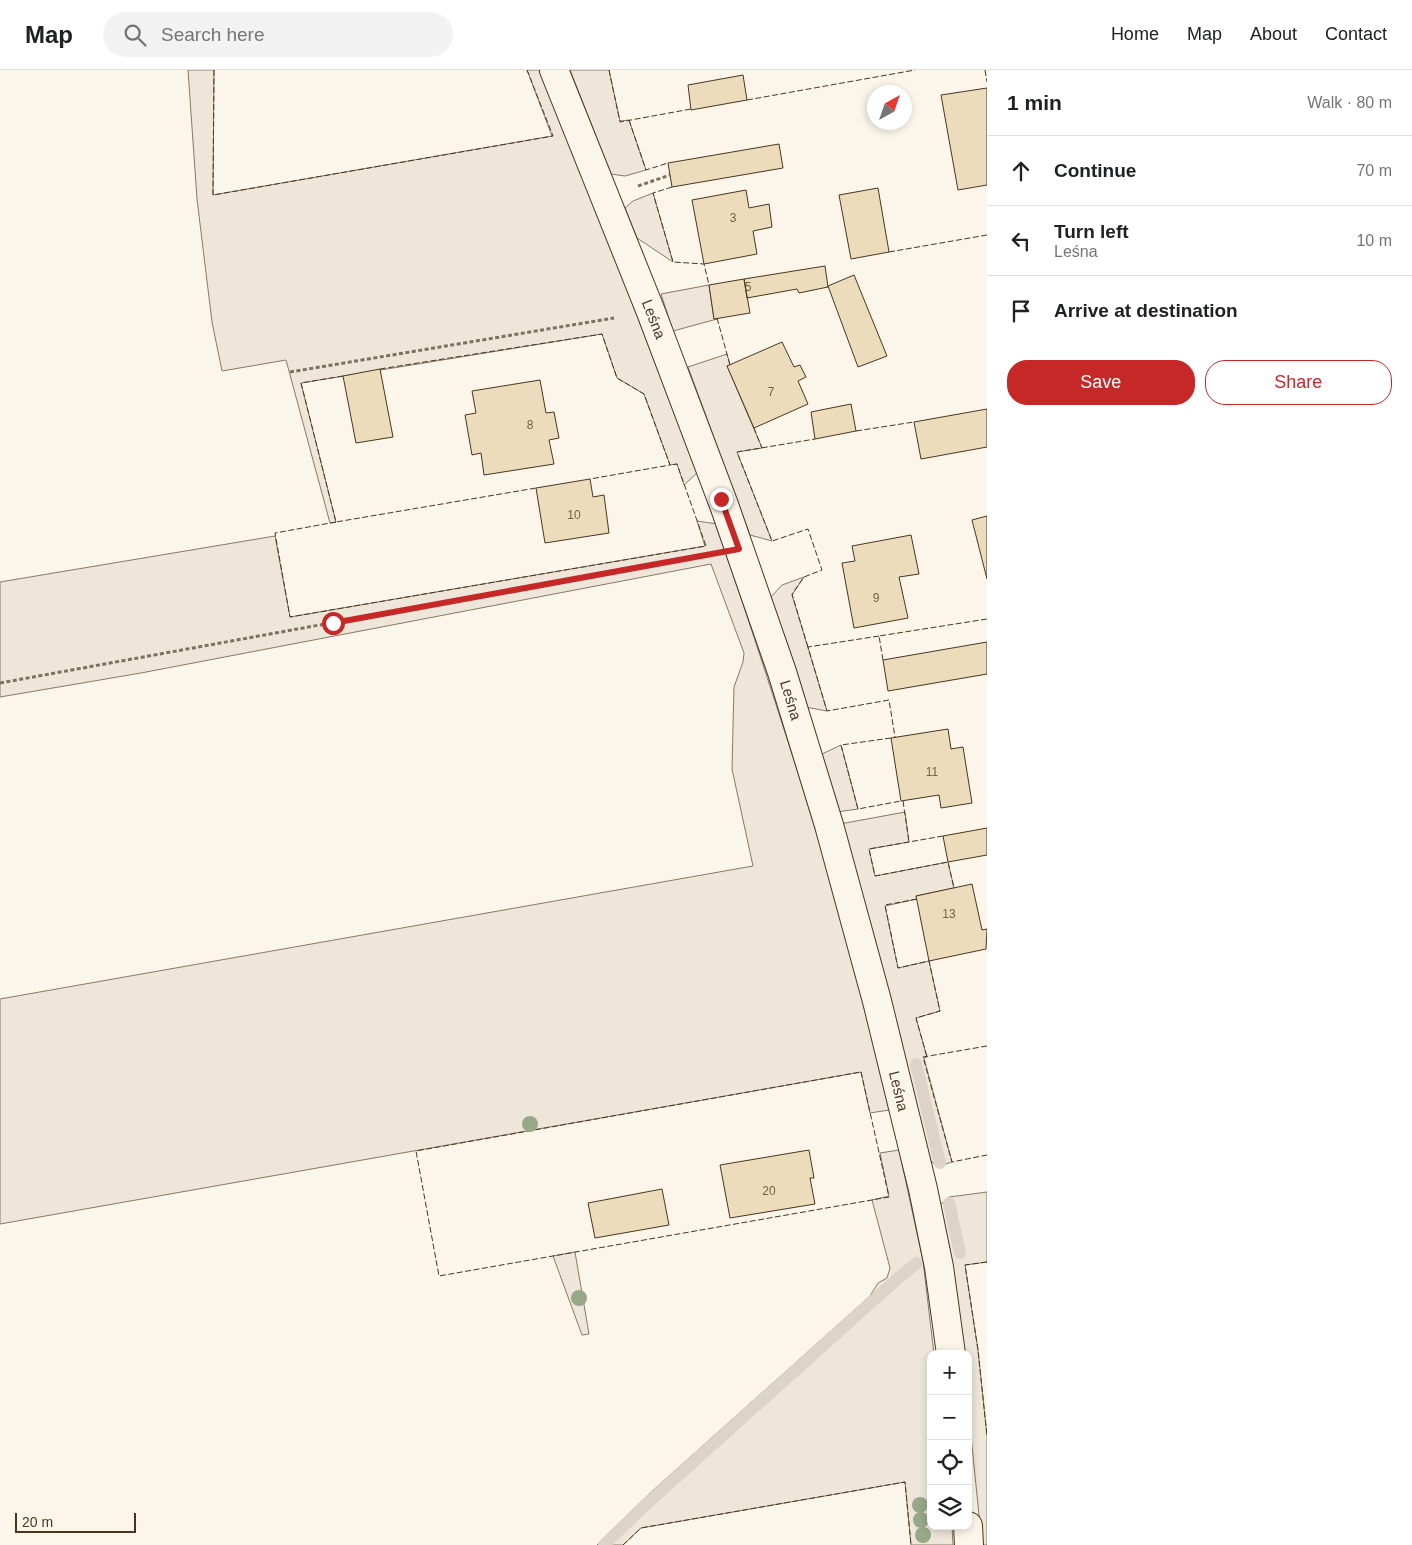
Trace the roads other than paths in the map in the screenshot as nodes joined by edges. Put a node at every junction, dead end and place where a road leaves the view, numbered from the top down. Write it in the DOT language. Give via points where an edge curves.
graph roads {
  1 [pos="554,70"];
  2 [pos="950,1350"];
  3 [pos="968,1530"];
  4 [pos="969,1545"];
  1 -- 2 [label="street, Leśna" via="651,312 782,672 877,1001 923,1189 939,1267"];
  3 -- 4 [label="street"];
}
